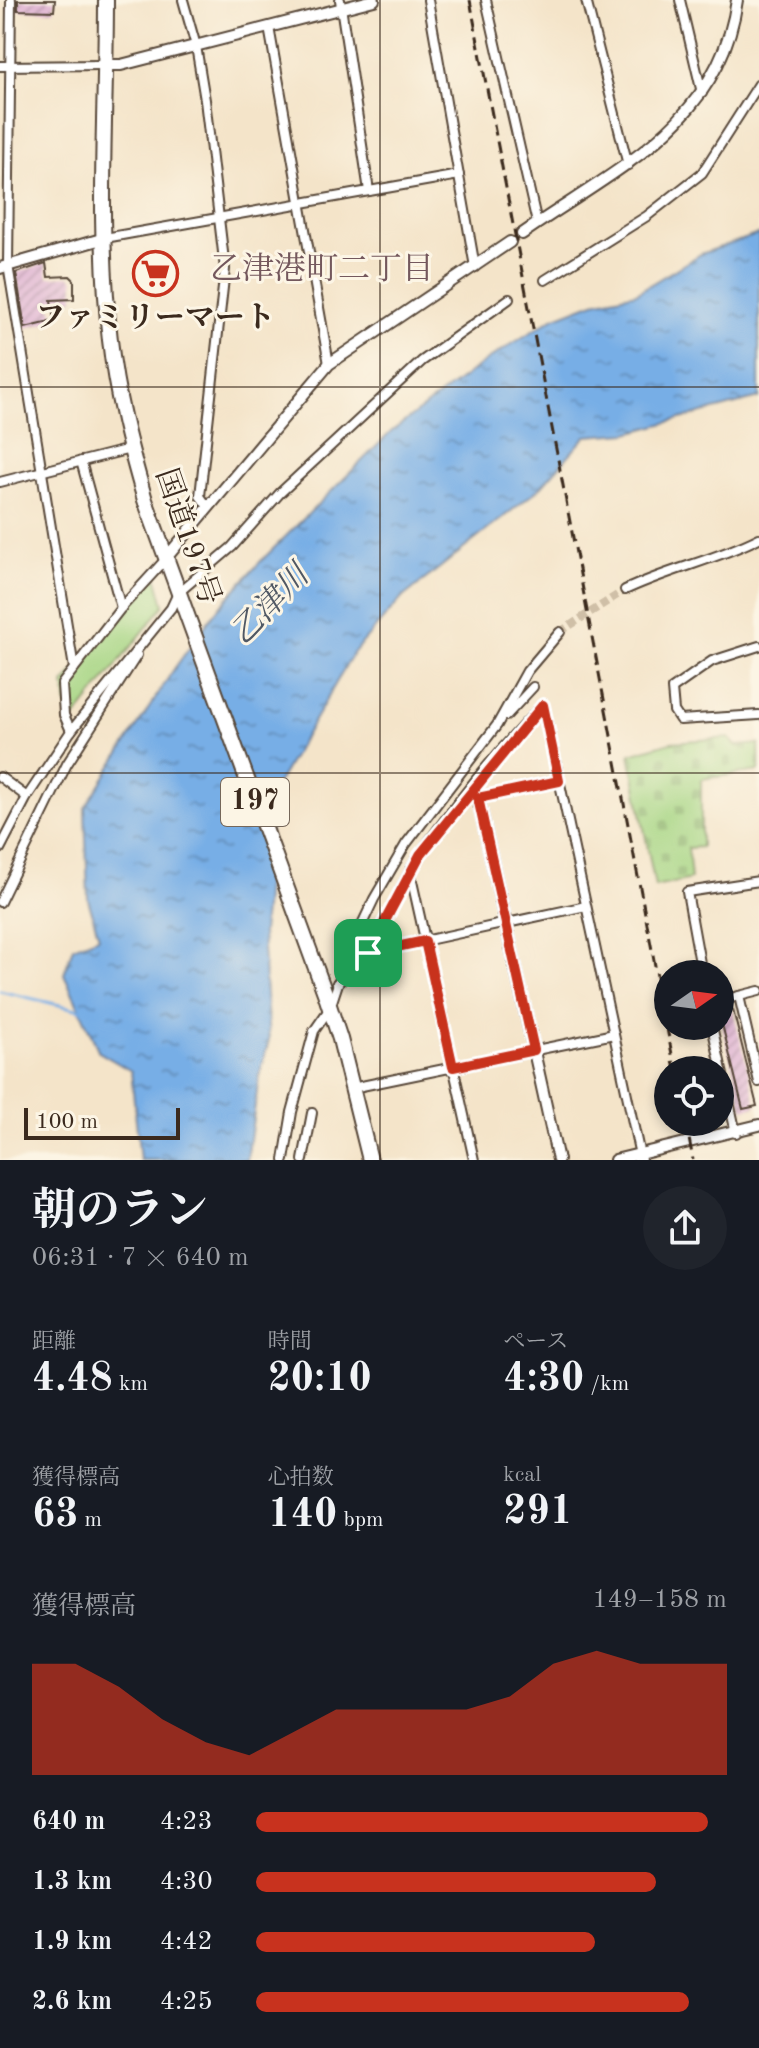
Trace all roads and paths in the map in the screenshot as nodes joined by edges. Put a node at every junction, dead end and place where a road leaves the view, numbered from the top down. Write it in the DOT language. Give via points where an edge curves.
graph roads {
  1 [pos="11,0"];
  2 [pos="106,0"];
  3 [pos="183,0"];
  4 [pos="374,0"];
  5 [pos="428,0"];
  6 [pos="486,0"];
  7 [pos="586,0"];
  8 [pos="680,0"];
  9 [pos="737,0"];
  10 [pos="341,4"];
  11 [pos="269,27"];
  12 [pos="196,46"];
  13 [pos="106,65"];
  14 [pos="4,66"];
  15 [pos="759,84"];
  16 [pos="702,94"];
  17 [pos="628,165"];
  18 [pos="459,175"];
  19 [pos="369,191"];
  20 [pos="300,203"];
  21 [pos="217,217"];
  22 [pos="537,223"];
  23 [pos="522,234"];
  24 [pos="105,238"];
  25 [pos="510,242"];
  26 [pos="4,266"];
  27 [pos="475,267"];
  28 [pos="545,280"];
  29 [pos="509,299"];
  30 [pos="329,364"];
  31 [pos="130,449"];
  32 [pos="81,461"];
  33 [pos="41,471"];
  34 [pos="0,482"];
  35 [pos="208,507"];
  36 [pos="759,538"];
  37 [pos="166,558"];
  38 [pos="625,590"];
  39 [pos="178,593"];
  40 [pos="121,608"];
  41 [pos="560,632"];
  42 [pos="141,646"];
  43 [pos="759,646"];
  44 [pos="74,668"];
  45 [pos="533,687"];
  46 [pos="759,715"];
  47 [pos="497,725"];
  48 [pos="71,731"];
  49 [pos="0,777"];
  50 [pos="559,781"];
  51 [pos="475,784"];
  52 [pos="27,797"];
  53 [pos="478,798"];
  54 [pos="0,849"];
  55 [pos="410,872"];
  56 [pos="759,881"];
  57 [pos="0,902"];
  58 [pos="586,906"];
  59 [pos="506,923"];
  60 [pos="425,941"];
  61 [pos="368,953"];
  62 [pos="699,960"];
  63 [pos="337,983"];
  64 [pos="759,991"];
  65 [pos="739,996"];
  66 [pos="734,997"];
  67 [pos="330,1008"];
  68 [pos="614,1034"];
  69 [pos="715,1040"];
  70 [pos="534,1050"];
  71 [pos="758,1066"];
  72 [pos="453,1067"];
  73 [pos="759,1082"];
  74 [pos="352,1088"];
  75 [pos="312,1113"];
  76 [pos="759,1125"];
  77 [pos="736,1133"];
  78 [pos="640,1157"];
  79 [pos="284,1160"];
  80 [pos="303,1160"];
  81 [pos="370,1160"];
  82 [pos="474,1160"];
  83 [pos="558,1160"];
  84 [pos="615,1160"];
  1 -- 14 [label="street"];
  2 -- 13 [label="highway, 国道197号 / 197"];
  3 -- 12 [label="street"];
  4 -- 10 [label="street"];
  5 -- 18 [label="street"];
  6 -- 22 [label="street"];
  7 -- 17 [label="street"];
  8 -- 16 [label="street"];
  9 -- 16 [label="street" via="727,42"];
  10 -- 11 [label="street"];
  10 -- 19 [label="street"];
  11 -- 12 [label="street"];
  11 -- 20 [label="street"];
  12 -- 13 [label="street"];
  12 -- 21 [label="street"];
  13 -- 14 [label="street"];
  13 -- 24 [label="highway, 国道197号 / 197"];
  14 -- 26 [label="street"];
  15 -- 28 [label="street" via="702,173 647,216"];
  16 -- 17 [label="street" via="672,129"];
  17 -- 22 [label="street"];
  18 -- 19 [label="street"];
  18 -- 27 [label="street"];
  19 -- 20 [label="street"];
  20 -- 21 [label="street"];
  20 -- 30 [label="street"];
  21 -- 24 [label="street"];
  21 -- 35 [label="street" via="225,269 200,496"];
  22 -- 23 [label="street"];
  24 -- 26 [label="street"];
  24 -- 31 [label="highway, 国道197号 / 197" via="110,340"];
  25 -- 27 [label="street"];
  26 -- 33 [label="street"];
  27 -- 30 [label="street"];
  29 -- 39 [label="street" via="422,361"];
  30 -- 35 [label="street"];
  31 -- 32 [label="street"];
  31 -- 37 [label="highway, 国道197号 / 197"];
  32 -- 33 [label="street"];
  32 -- 40 [label="street"];
  33 -- 34 [label="street"];
  33 -- 44 [label="street"];
  35 -- 37 [label="street"];
  36 -- 38 [label="street"];
  37 -- 39 [label="highway, 国道197号 / 197"];
  37 -- 40 [label="street"];
  39 -- 42 [label="street"];
  39 -- 67 [label="highway, 国道197号 / 197"];
  40 -- 44 [label="street"];
  41 -- 47 [label="street" via="527,671"];
  42 -- 48 [label="street"];
  42 -- 57 [label="street" via="67,764"];
  43 -- 46 [label="street" via="712,661 672,689 680,720"];
  44 -- 48 [label="street" via="62,684"];
  45 -- 47 [label="street"];
  47 -- 63 [label="street" via="406,844 357,932"];
  48 -- 52 [label="street"];
  49 -- 52 [label="street"];
  50 -- 51 [label="street" via="543,705"];
  50 -- 53 [label="street"];
  50 -- 58 [label="street"];
  51 -- 53 [label="street"];
  51 -- 55 [label="street"];
  52 -- 54 [label="street"];
  53 -- 59 [label="street"];
  55 -- 60 [label="street"];
  55 -- 61 [label="street"];
  56 -- 62 [label="street" via="687,892"];
  58 -- 59 [label="street"];
  58 -- 68 [label="street"];
  59 -- 60 [label="street"];
  59 -- 70 [label="street"];
  60 -- 61 [label="street"];
  60 -- 72 [label="street"];
  61 -- 63 [label="street"];
  63 -- 67 [label="street"];
  64 -- 65 [label="street"];
  65 -- 66 [label="street"];
  65 -- 71 [label="street"];
  67 -- 74 [label="highway, 国道197号 / 197"];
  67 -- 79 [label="street" via="314,1031 304,1061"];
  68 -- 70 [label="street"];
  68 -- 78 [label="street"];
  69 -- 77 [label="street"];
  70 -- 72 [label="street"];
  70 -- 83 [label="street"];
  71 -- 73 [label="street"];
  72 -- 74 [label="street"];
  72 -- 82 [label="street"];
  74 -- 81 [label="highway, 国道197号 / 197"];
  75 -- 80 [label="street"];
  76 -- 77 [label="street"];
  77 -- 78 [label="street"];
  78 -- 84 [label="street"];
}
